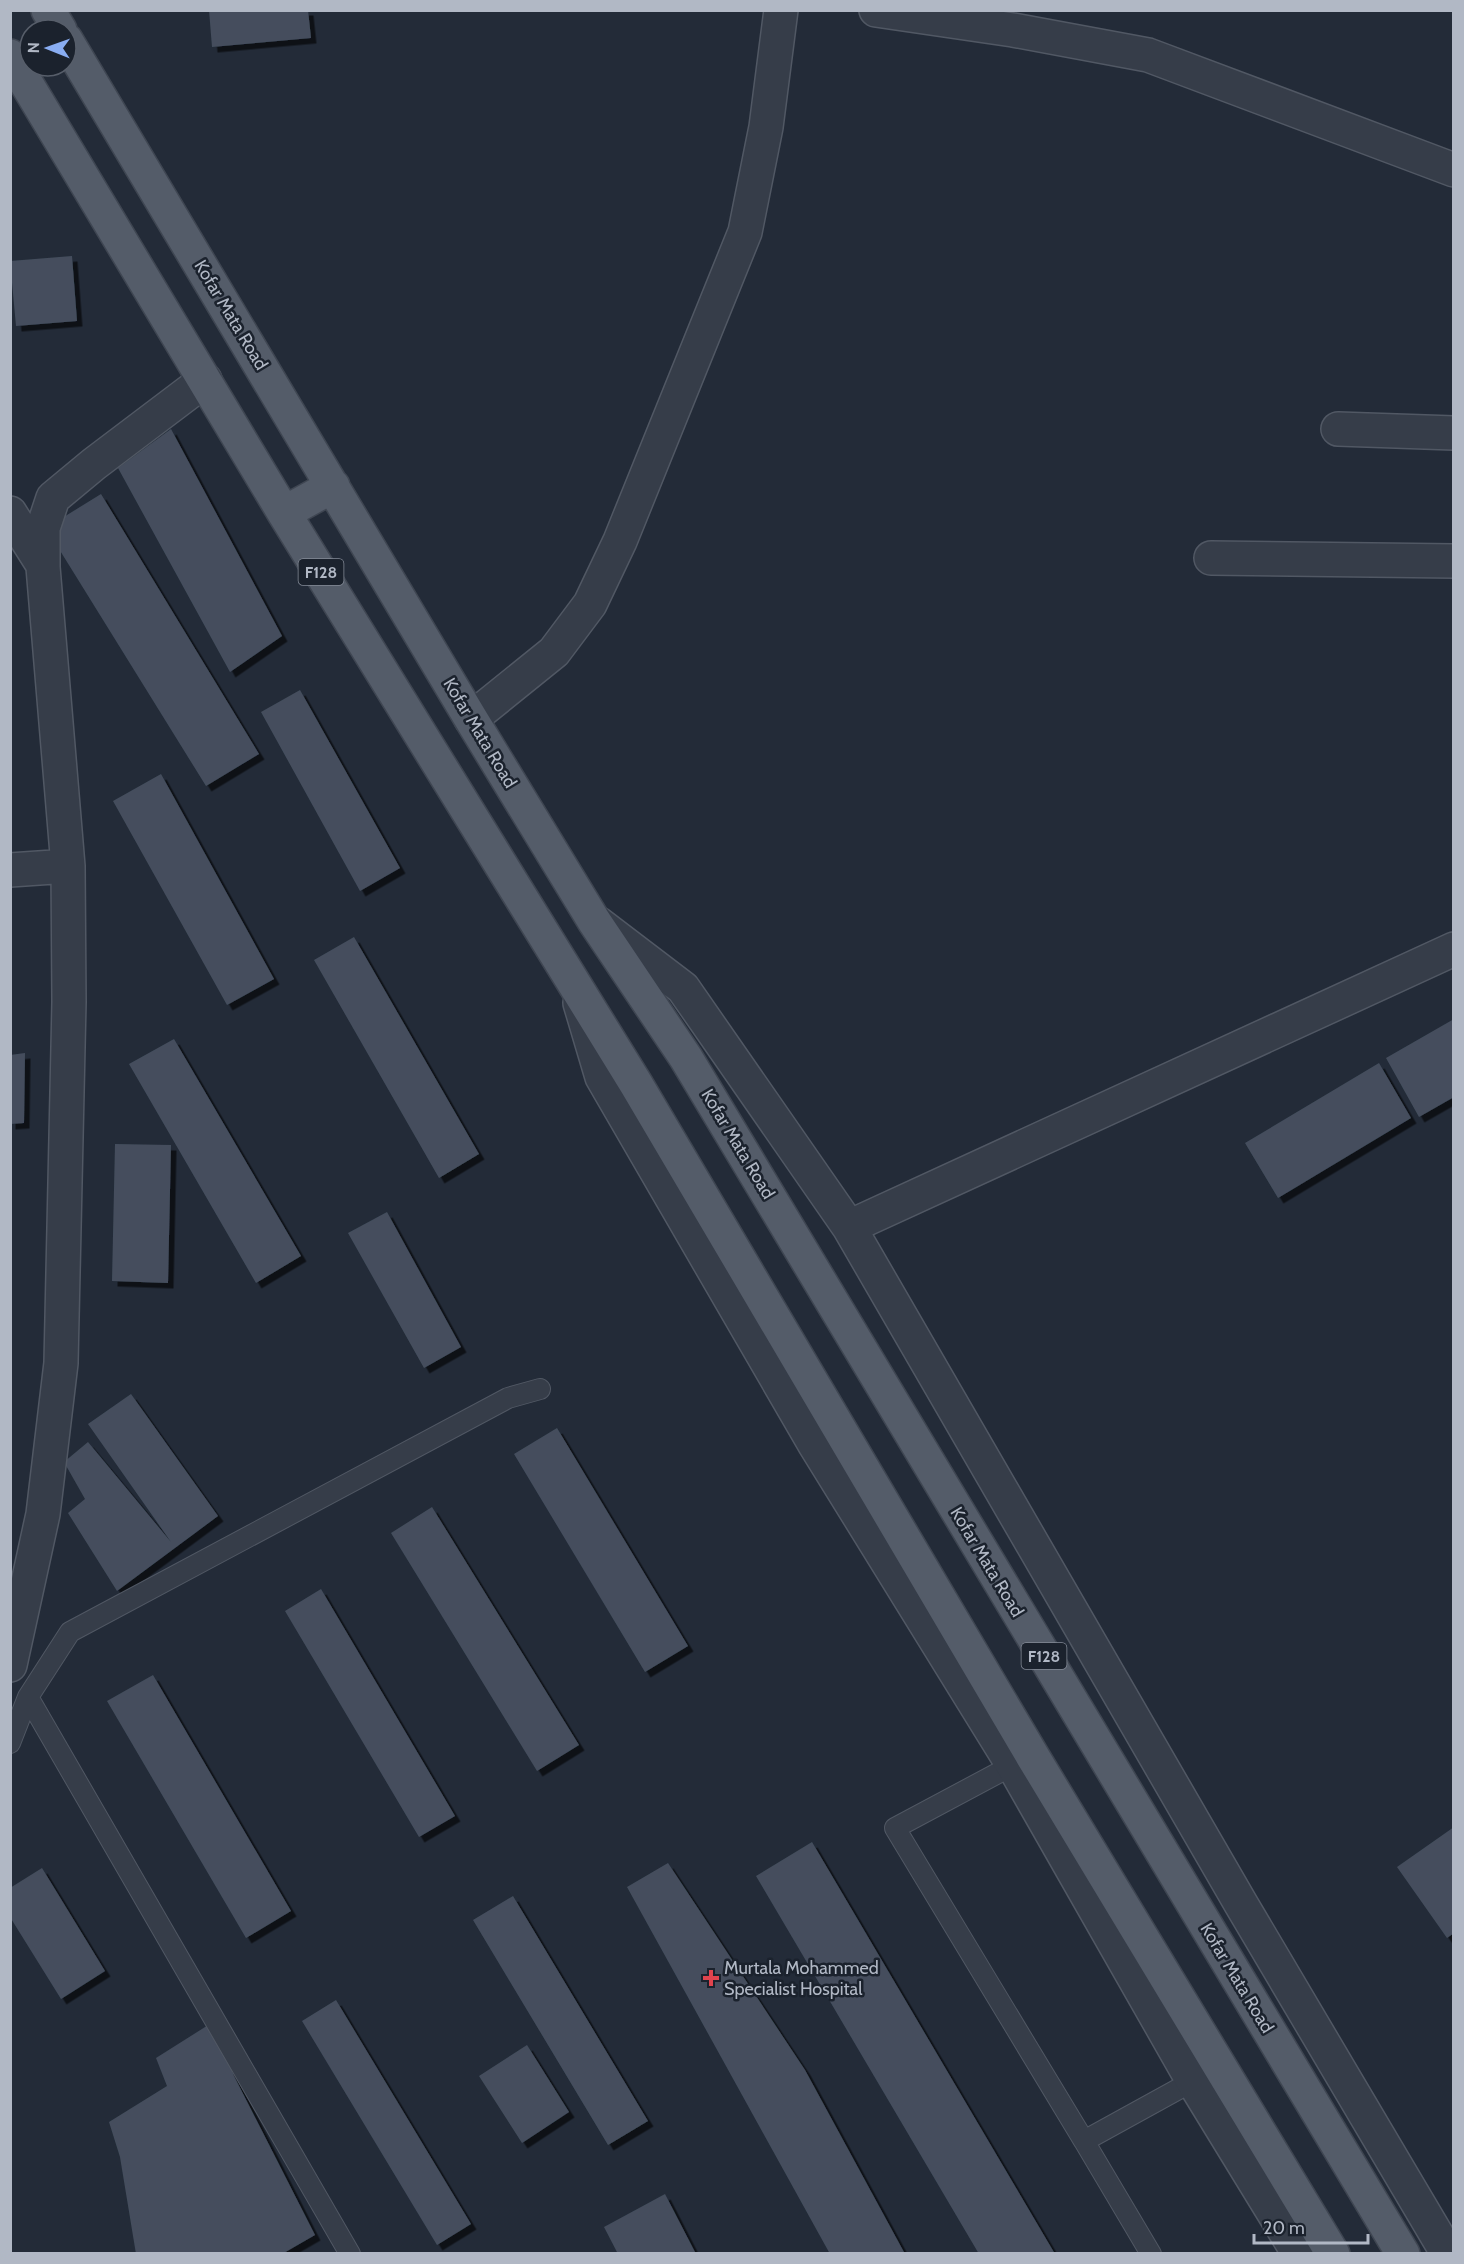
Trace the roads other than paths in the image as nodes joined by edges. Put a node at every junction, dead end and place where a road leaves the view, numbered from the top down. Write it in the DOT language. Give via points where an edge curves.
graph roads {
  1 [pos="781,10"];
  2 [pos="876,10"];
  3 [pos="10,57"];
  4 [pos="78,60"];
  5 [pos="1454,170"];
  6 [pos="205,380"];
  7 [pos="1338,429"];
  8 [pos="1454,433"];
  9 [pos="333,486"];
  10 [pos="10,513"];
  11 [pos="284,513"];
  12 [pos="1211,558"];
  13 [pos="1454,561"];
  14 [pos="44,567"];
  15 [pos="471,719"];
  16 [pos="68,866"];
  17 [pos="10,870"];
  18 [pos="594,921"];
  19 [pos="1454,949"];
  20 [pos="573,979"];
  21 [pos="849,1227"];
  22 [pos="540,1389"];
  23 [pos="10,1665"];
  24 [pos="28,1696"];
  25 [pos="10,1743"];
  26 [pos="1013,1765"];
  27 [pos="1193,2081"];
  28 [pos="1084,2141"];
  29 [pos="350,2253"];
  30 [pos="1151,2253"];
  31 [pos="1299,2253"];
  32 [pos="1333,2253"];
  33 [pos="1403,2253"];
  34 [pos="1448,2253"];
  1 -- 15 [label="street" via="766,128 745,232 620,541 590,604 554,652"];
  2 -- 5 [label="street" via="1148,55"];
  3 -- 6 [label="main road, F128"];
  4 -- 9 [label="main road, Kofar Mata Road / F128"];
  6 -- 11 [label="main road, F128"];
  6 -- 14 [label="street" via="54,498 43,528"];
  7 -- 8 [label="street"];
  9 -- 11 [label="main road"];
  9 -- 15 [label="main road, Kofar Mata Road / F128"];
  10 -- 14 [label="street"];
  11 -- 20 [label="main road, F128"];
  12 -- 13 [label="street"];
  14 -- 16 [label="street"];
  15 -- 18 [label="main road, Kofar Mata Road / F128"];
  16 -- 17 [label="street"];
  16 -- 23 [label="street" via="61,1363 43,1514"];
  18 -- 21 [label="street" via="682,988"];
  18 -- 33 [label="main road, Kofar Mata Road / F128" via="686,1058"];
  19 -- 21 [label="street"];
  20 -- 26 [label="street" via="602,1077 814,1443"];
  20 -- 32 [label="main road, F128" via="1033,1757"];
  21 -- 34 [label="street"];
  22 -- 24 [label="lane" via="508,1398 70,1632"];
  24 -- 25 [label="lane"];
  24 -- 29 [label="lane"];
  26 -- 27 [label="street"];
  26 -- 28 [label="lane" via="895,1828"];
  27 -- 28 [label="lane"];
  27 -- 31 [label="street"];
  28 -- 30 [label="lane"];
}
